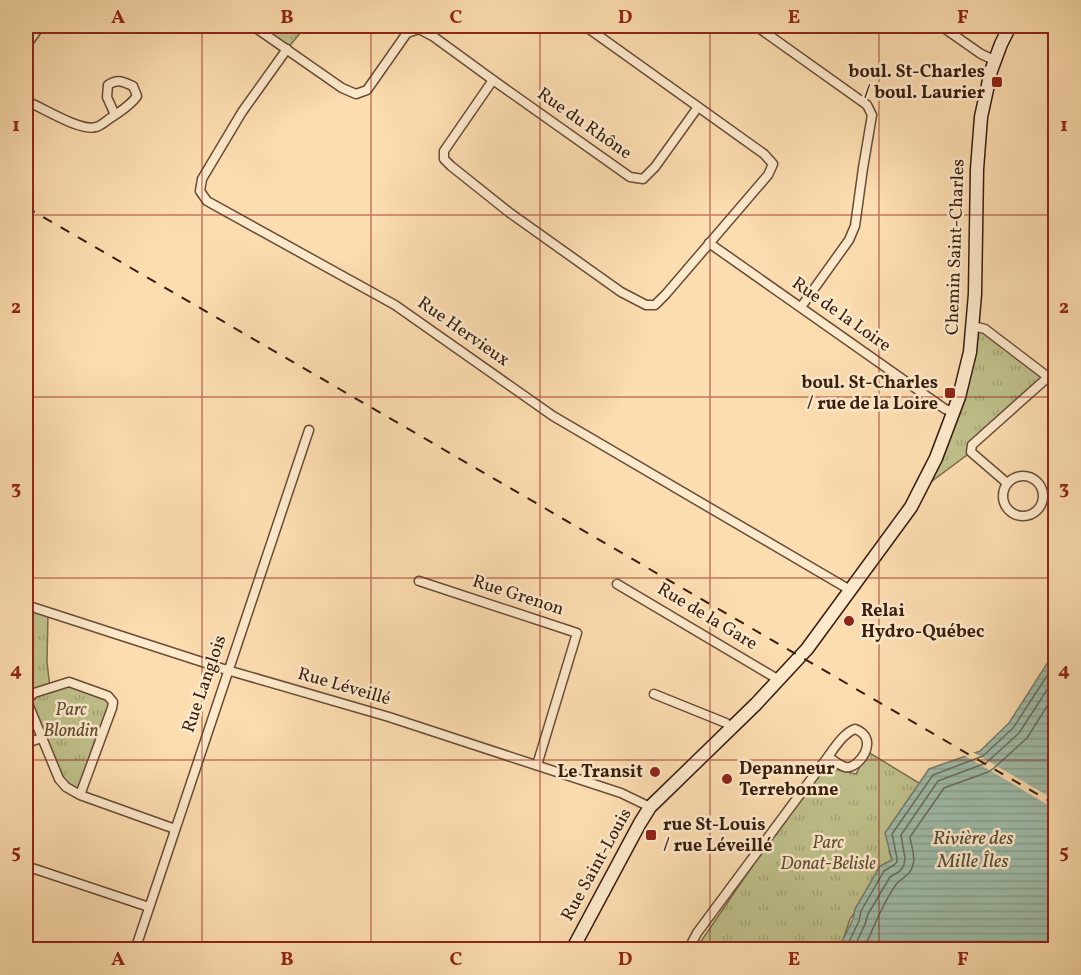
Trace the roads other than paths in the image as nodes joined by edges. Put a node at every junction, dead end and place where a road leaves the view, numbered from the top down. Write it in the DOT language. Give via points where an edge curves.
graph roads {
  1 [pos="40,26"];
  2 [pos="254,26"];
  3 [pos="585,26"];
  4 [pos="756,26"];
  5 [pos="942,26"];
  6 [pos="1010,26"];
  7 [pos="26,46"];
  8 [pos="287,49"];
  9 [pos="994,60"];
  10 [pos="493,80"];
  11 [pos="26,101"];
  12 [pos="698,107"];
  13 [pos="115,115"];
  14 [pos="709,243"];
  15 [pos="801,308"];
  16 [pos="973,326"];
  17 [pos="1056,370"];
  18 [pos="1048,377"];
  19 [pos="954,412"];
  20 [pos="309,430"];
  21 [pos="1007,483"];
  22 [pos="419,581"];
  23 [pos="617,584"];
  24 [pos="850,590"];
  25 [pos="26,605"];
  26 [pos="227,670"];
  27 [pos="782,676"];
  28 [pos="654,694"];
  29 [pos="732,728"];
  30 [pos="42,738"];
  31 [pos="26,743"];
  32 [pos="828,757"];
  33 [pos="537,765"];
  34 [pos="80,795"];
  35 [pos="650,807"];
  36 [pos="175,829"];
  37 [pos="26,866"];
  38 [pos="149,906"];
  39 [pos="135,950"];
  40 [pos="572,950"];
  41 [pos="688,950"];
  1 -- 7 [label="street"];
  2 -- 8 [label="street"];
  3 -- 12 [label="street"];
  4 -- 15 [label="street" via="867,105 872,115 855,226"];
  5 -- 9 [label="street"];
  6 -- 9 [label="main road, Chemin Saint-Charles"];
  8 -- 10 [label="street" via="356,94 367,90 407,33 419,29"];
  8 -- 24 [label="street, Rue Hervieux" via="242,112 202,179 200,191 207,201 395,305 553,416"];
  9 -- 16 [label="main road, Chemin Saint-Charles" via="978,144"];
  10 -- 12 [label="street, Rue du Rhône" via="630,177 643,179"];
  10 -- 14 [label="street" via="444,151 444,159 510,213 621,292 646,305 655,305"];
  11 -- 13 [label="street" via="75,126 96,128"];
  12 -- 14 [label="street" via="773,164 768,175"];
  14 -- 15 [label="street, Rue de la Loire"];
  15 -- 19 [label="street, Rue de la Loire"];
  16 -- 18 [label="street" via="985,329"];
  16 -- 19 [label="main road, Chemin Saint-Charles" via="968,364"];
  17 -- 18 [label="street"];
  18 -- 21 [label="street" via="972,445 971,452"];
  19 -- 24 [label="main road, Chemin Saint-Charles" via="915,501"];
  20 -- 26 [label="street, Rue Langlois"];
  21 -- 21 [label="street" via="1003,496 1008,509 1019,516 1038,509 1042,490 1035,480 1024,475"];
  22 -- 33 [label="street, Rue Grenon" via="578,633"];
  23 -- 27 [label="street, Rue de la Gare"];
  24 -- 27 [label="main road, Chemin Saint-Charles"];
  25 -- 26 [label="street, Rue Léveillé"];
  26 -- 33 [label="street, Rue Léveillé"];
  26 -- 36 [label="street, Rue Langlois"];
  27 -- 29 [label="main road, Rue Saint-Louis"];
  28 -- 29 [label="street"];
  29 -- 35 [label="main road, Rue Saint-Louis"];
  30 -- 31 [label="street"];
  30 -- 34 [label="street" via="59,779"];
  30 -- 34 [label="street" via="28,706 34,693 69,682 108,696 113,702"];
  32 -- 32 [label="street" via="848,732 855,729 866,736 866,751 851,767 843,767"];
  32 -- 41 [label="street"];
  33 -- 35 [label="street, Rue Léveillé" via="621,793"];
  34 -- 36 [label="street"];
  35 -- 40 [label="main road, Rue Saint-Louis"];
  36 -- 38 [label="street, Rue Langlois"];
  37 -- 38 [label="street"];
  38 -- 39 [label="street, Rue Langlois"];
}
